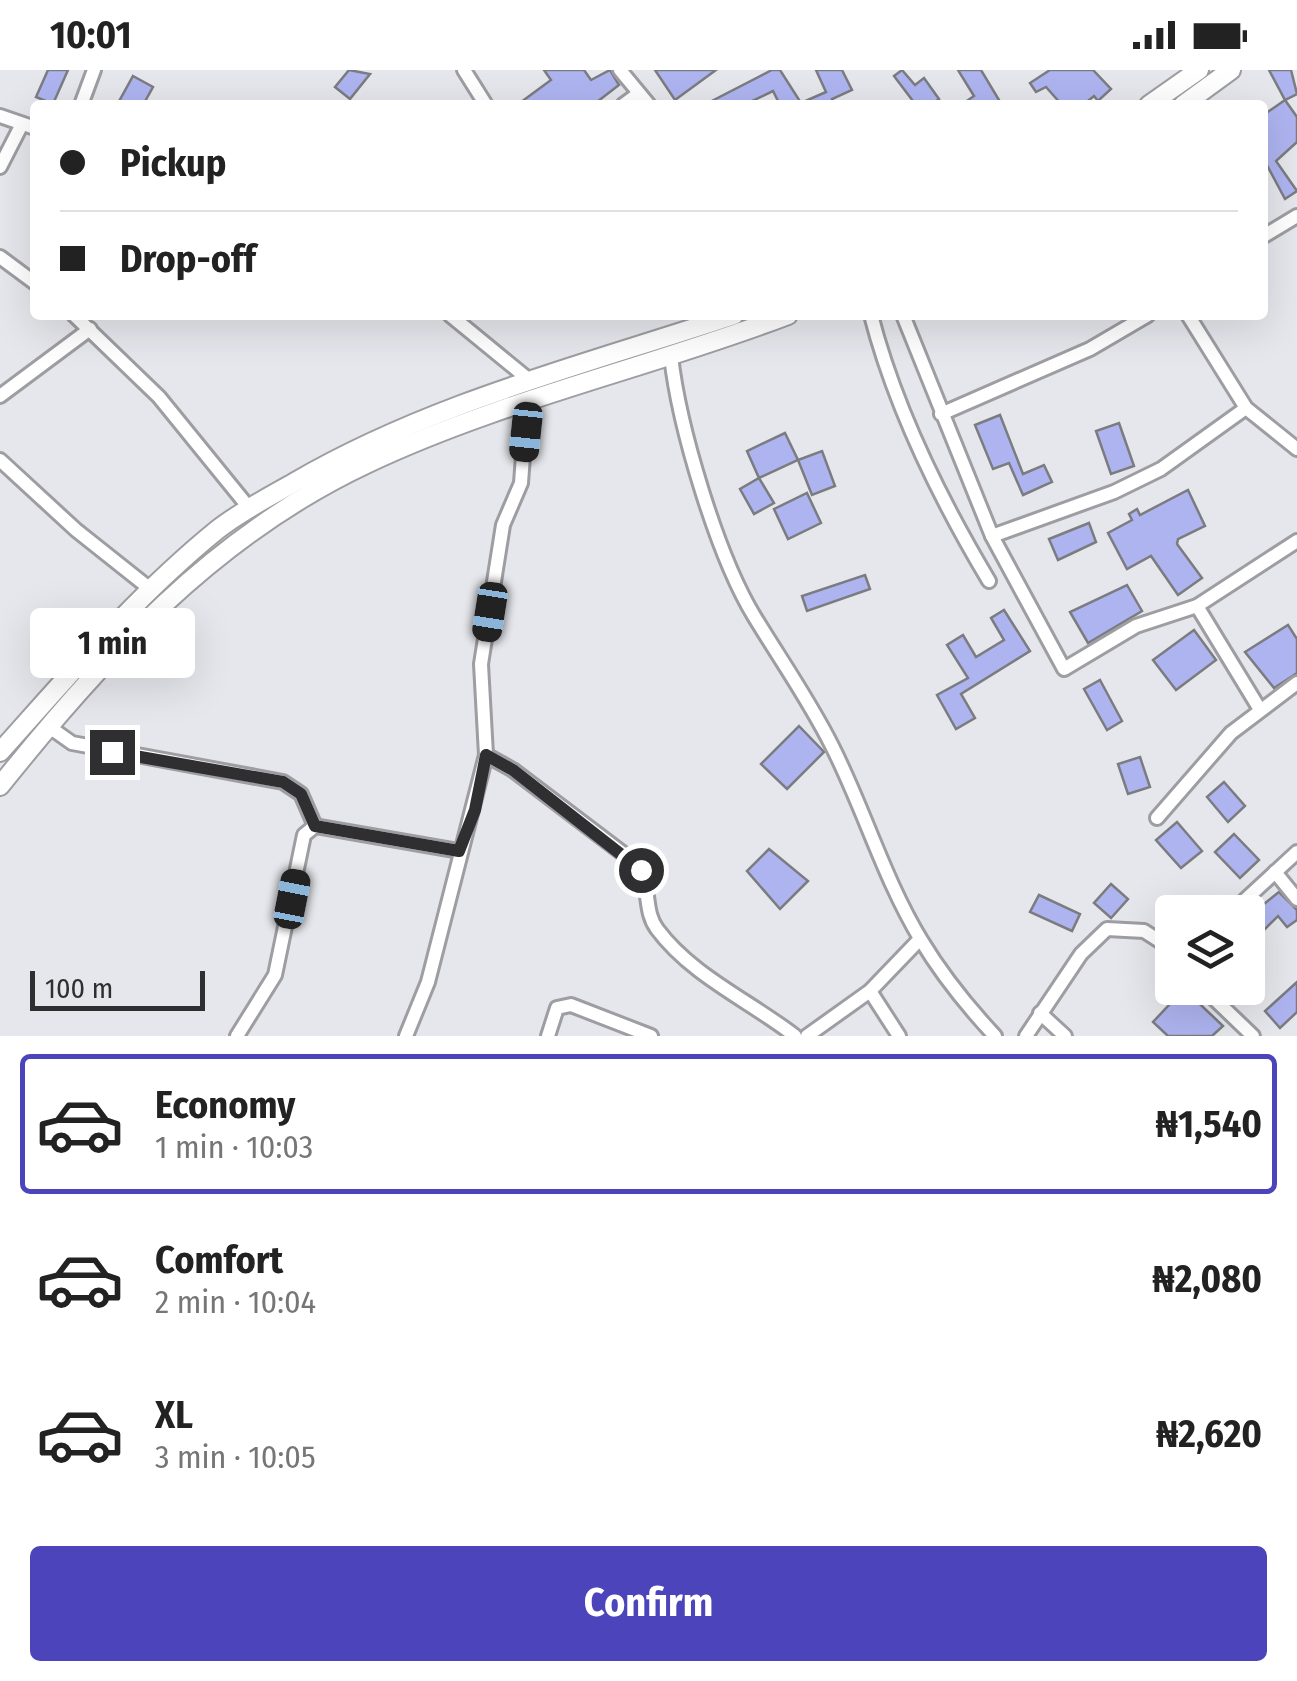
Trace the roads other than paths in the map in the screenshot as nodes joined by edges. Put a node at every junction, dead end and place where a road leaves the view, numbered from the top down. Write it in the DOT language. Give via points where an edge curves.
graph roads {
  1 [pos="94,70"];
  2 [pos="464,70"];
  3 [pos="620,70"];
  4 [pos="1200,70"];
  5 [pos="1231,70"];
  6 [pos="638,94"];
  7 [pos="83,100"];
  8 [pos="483,100"];
  9 [pos="630,100"];
  10 [pos="643,100"];
  11 [pos="1156,100"];
  12 [pos="1190,100"];
  13 [pos="0,116"];
  14 [pos="28,126"];
  15 [pos="0,167"];
  16 [pos="1297,216"];
  17 [pos="1268,233"];
  18 [pos="0,257"];
  19 [pos="30,280"];
  20 [pos="80,320"];
  21 [pos="456,320"];
  22 [pos="718,320"];
  23 [pos="774,320"];
  24 [pos="874,320"];
  25 [pos="905,320"];
  26 [pos="1139,320"];
  27 [pos="1191,320"];
  28 [pos="90,329"];
  29 [pos="670,356"];
  30 [pos="528,379"];
  31 [pos="0,396"];
  32 [pos="527,402"];
  33 [pos="1246,408"];
  34 [pos="941,414"];
  35 [pos="1297,450"];
  36 [pos="0,460"];
  37 [pos="250,509"];
  38 [pos="992,536"];
  39 [pos="1297,541"];
  40 [pos="989,581"];
  41 [pos="149,588"];
  42 [pos="1197,606"];
  43 [pos="1297,683"];
  44 [pos="1258,708"];
  45 [pos="48,726"];
  46 [pos="0,752"];
  47 [pos="486,755"];
  48 [pos="0,786"];
  49 [pos="1157,818"];
  50 [pos="315,826"];
  51 [pos="459,851"];
  52 [pos="1297,852"];
  53 [pos="1275,872"];
  54 [pos="1250,895"];
  55 [pos="1297,899"];
  56 [pos="1155,938"];
  57 [pos="920,939"];
  58 [pos="870,991"];
  59 [pos="1221,1005"];
  60 [pos="1040,1013"];
  61 [pos="238,1036"];
  62 [pos="406,1036"];
  63 [pos="548,1036"];
  64 [pos="651,1036"];
  65 [pos="795,1036"];
  66 [pos="807,1036"];
  67 [pos="899,1036"];
  68 [pos="995,1036"];
  69 [pos="1026,1036"];
  70 [pos="1065,1036"];
  71 [pos="1253,1036"];
  1 -- 7 [label="street"];
  2 -- 8 [label="street"];
  3 -- 6 [label="street"];
  4 -- 11 [label="main road"];
  5 -- 12 [label="main road"];
  6 -- 9 [label="street"];
  6 -- 10 [label="street"];
  13 -- 14 [label="street"];
  14 -- 15 [label="street"];
  16 -- 17 [label="street"];
  18 -- 19 [label="street"];
  20 -- 28 [label="street"];
  21 -- 30 [label="street"];
  22 -- 30 [label="main road"];
  23 -- 29 [label="main road"];
  24 -- 40 [label="street" via="903,411"];
  25 -- 34 [label="street"];
  26 -- 34 [label="street" via="1090,349"];
  27 -- 33 [label="street"];
  28 -- 31 [label="street"];
  28 -- 37 [label="street" via="194,437"];
  29 -- 32 [label="main road"];
  29 -- 57 [label="street" via="677,408 733,572 834,750"];
  30 -- 37 [label="main road" via="394,428"];
  32 -- 45 [label="main road" via="403,447 224,550 143,622"];
  32 -- 47 [label="street" via="521,483 504,526 481,664"];
  33 -- 35 [label="street"];
  33 -- 38 [label="street" via="1162,469"];
  34 -- 38 [label="street"];
  36 -- 41 [label="street"];
  37 -- 41 [label="main road"];
  38 -- 42 [label="street" via="1064,669 1136,626"];
  39 -- 42 [label="street"];
  41 -- 46 [label="main road"];
  42 -- 44 [label="street"];
  43 -- 44 [label="street"];
  44 -- 49 [label="street"];
  45 -- 48 [label="main road"];
  45 -- 50 [label="street" via="85,746 283,782 301,794"];
  47 -- 51 [label="street"];
  47 -- 65 [label="street" via="629,858 641,870 654,926 729,992"];
  50 -- 51 [label="street"];
  50 -- 61 [label="street" via="304,835 275,975"];
  51 -- 62 [label="street" via="428,982"];
  52 -- 53 [label="street"];
  53 -- 54 [label="street"];
  53 -- 55 [label="street"];
  56 -- 60 [label="street" via="1107,929"];
  57 -- 58 [label="street"];
  57 -- 68 [label="street"];
  58 -- 66 [label="street"];
  58 -- 67 [label="street"];
  59 -- 71 [label="street"];
  60 -- 69 [label="street"];
  60 -- 70 [label="street"];
  63 -- 64 [label="street" via="557,1008 571,1005"];
}
